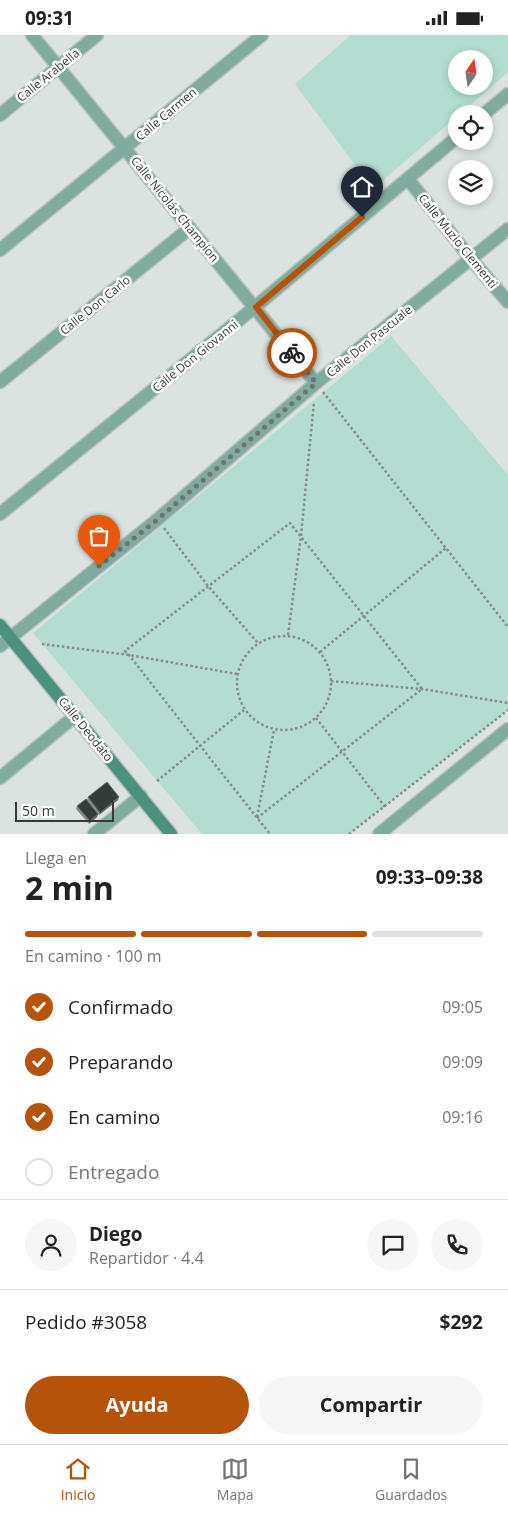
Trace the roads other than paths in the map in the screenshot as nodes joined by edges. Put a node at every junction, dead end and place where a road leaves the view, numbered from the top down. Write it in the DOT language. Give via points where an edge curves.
graph roads {
  1 [pos="32,35"];
  2 [pos="97,35"];
  3 [pos="262,35"];
  4 [pos="58,67"];
  5 [pos="508,94"];
  6 [pos="493,106"];
  7 [pos="0,115"];
  8 [pos="448,145"];
  9 [pos="125,148"];
  10 [pos="408,179"];
  11 [pos="190,228"];
  12 [pos="508,229"];
  13 [pos="0,250"];
  14 [pos="470,259"];
  15 [pos="508,302"];
  16 [pos="256,307"];
  17 [pos="0,382"];
  18 [pos="316,383"];
  19 [pos="0,514"];
  20 [pos="0,625"];
  21 [pos="11,638"];
  22 [pos="0,646"];
  23 [pos="76,716"];
  24 [pos="508,729"];
  25 [pos="0,778"];
  26 [pos="141,796"];
  27 [pos="94,834"];
  28 [pos="171,834"];
  29 [pos="379,834"];
  1 -- 4 [label="street, Calle Nicolás Champion"];
  2 -- 4 [label="street, Calle Arabella"];
  3 -- 9 [label="street, Calle Carmen"];
  4 -- 7 [label="street, Calle Arabella"];
  4 -- 9 [label="street, Calle Nicolás Champion"];
  5 -- 6 [label="street"];
  8 -- 10 [label="street, Calle Don Giovanni"];
  9 -- 11 [label="street, Calle Nicolás Champion"];
  9 -- 13 [label="street, Calle Carmen"];
  10 -- 14 [label="street, Calle Muzio Clementi"];
  10 -- 16 [label="street, Calle Don Giovanni"];
  11 -- 16 [label="street, Calle Nicolás Champion"];
  11 -- 17 [label="street, Calle Don Carlo"];
  12 -- 14 [label="street, Calle Don Pascuale"];
  14 -- 15 [label="street, Calle Muzio Clementi"];
  14 -- 18 [label="street, Calle Don Pascuale"];
  16 -- 18 [label="street, Calle Nicolás Champion"];
  16 -- 19 [label="street, Calle Don Giovanni"];
  18 -- 21 [label="street, Calle Don Pascuale" via="158,519"];
  20 -- 21 [label="street, Calle Deodato"];
  21 -- 22 [label="street, Calle Don Pascuale"];
  21 -- 23 [label="street, Calle Deodato"];
  23 -- 25 [label="street"];
  23 -- 26 [label="street, Calle Deodato"];
  24 -- 29 [label="street"];
  26 -- 27 [label="street"];
  26 -- 28 [label="street, Calle Deodato"];
}
